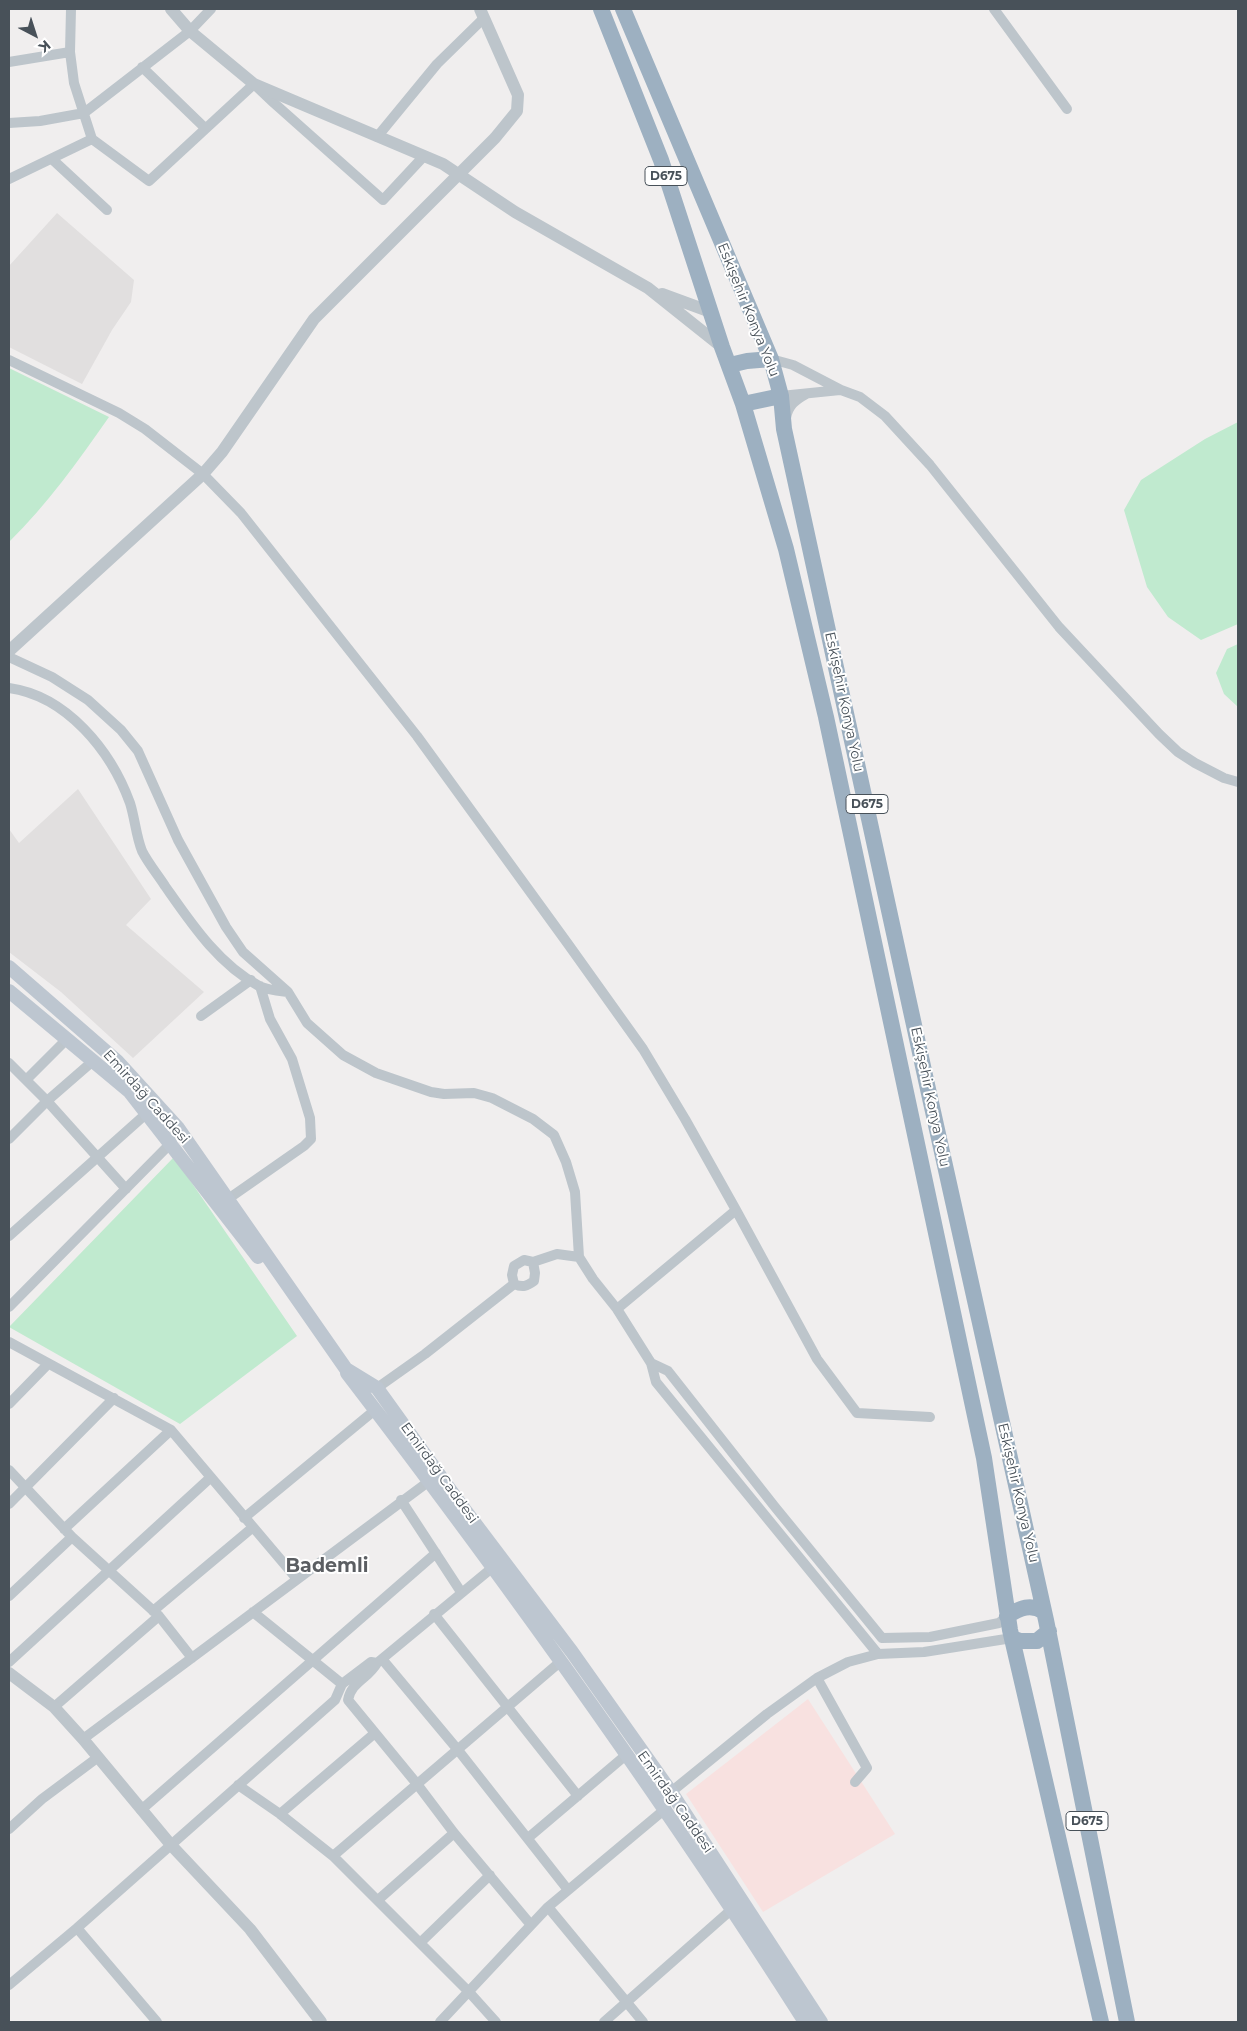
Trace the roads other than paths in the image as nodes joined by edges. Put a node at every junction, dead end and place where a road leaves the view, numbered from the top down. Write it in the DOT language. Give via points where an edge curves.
graph roads {
  1 [pos="71,9"];
  2 [pos="171,9"];
  3 [pos="211,9"];
  4 [pos="601,9"];
  5 [pos="623,9"];
  6 [pos="994,9"];
  7 [pos="482,13"];
  8 [pos="190,31"];
  9 [pos="70,52"];
  10 [pos="9,62"];
  11 [pos="142,68"];
  12 [pos="254,84"];
  13 [pos="1067,109"];
  14 [pos="84,113"];
  15 [pos="9,123"];
  16 [pos="205,128"];
  17 [pos="377,137"];
  18 [pos="92,139"];
  19 [pos="424,156"];
  20 [pos="53,160"];
  21 [pos="457,174"];
  22 [pos="9,179"];
  23 [pos="107,210"];
  24 [pos="650,289"];
  25 [pos="710,312"];
  26 [pos="722,347"];
  27 [pos="770,359"];
  28 [pos="9,360"];
  29 [pos="730,365"];
  30 [pos="841,390"];
  31 [pos="810,392"];
  32 [pos="781,396"];
  33 [pos="743,404"];
  34 [pos="784,429"];
  35 [pos="203,474"];
  36 [pos="9,650"];
  37 [pos="9,658"];
  38 [pos="9,688"];
  39 [pos="1238,782"];
  40 [pos="9,967"];
  41 [pos="256,983"];
  42 [pos="9,990"];
  43 [pos="288,992"];
  44 [pos="201,1016"];
  45 [pos="67,1039"];
  46 [pos="93,1060"];
  47 [pos="9,1063"];
  48 [pos="26,1080"];
  49 [pos="47,1101"];
  50 [pos="147,1113"];
  51 [pos="178,1128"];
  52 [pos="9,1139"];
  53 [pos="170,1144"];
  54 [pos="96,1158"];
  55 [pos="126,1189"];
  56 [pos="228,1199"];
  57 [pos="736,1210"];
  58 [pos="9,1236"];
  59 [pos="579,1257"];
  60 [pos="533,1262"];
  61 [pos="514,1284"];
  62 [pos="9,1307"];
  63 [pos="617,1309"];
  64 [pos="9,1342"];
  65 [pos="651,1363"];
  66 [pos="48,1364"];
  67 [pos="377,1388"];
  68 [pos="114,1398"];
  69 [pos="9,1404"];
  70 [pos="375,1410"];
  71 [pos="930,1417"];
  72 [pos="171,1430"];
  73 [pos="9,1470"];
  74 [pos="210,1478"];
  75 [pos="428,1482"];
  76 [pos="26,1489"];
  77 [pos="401,1500"];
  78 [pos="9,1504"];
  79 [pos="244,1518"];
  80 [pos="252,1528"];
  81 [pos="64,1529"];
  82 [pos="72,1536"];
  83 [pos="436,1553"];
  84 [pos="497,1563"];
  85 [pos="109,1570"];
  86 [pos="297,1579"];
  87 [pos="461,1592"];
  88 [pos="9,1596"];
  89 [pos="253,1612"];
  90 [pos="156,1614"];
  91 [pos="434,1614"];
  92 [pos="1007,1616"];
  93 [pos="1046,1621"];
  94 [pos="882,1638"];
  95 [pos="1012,1638"];
  96 [pos="878,1654"];
  97 [pos="192,1658"];
  98 [pos="312,1660"];
  99 [pos="379,1661"];
  100 [pos="560,1662"];
  101 [pos="9,1671"];
  102 [pos="817,1678"];
  103 [pos="342,1684"];
  104 [pos="54,1707"];
  105 [pos="508,1708"];
  106 [pos="375,1733"];
  107 [pos="83,1739"];
  108 [pos="458,1750"];
  109 [pos="626,1755"];
  110 [pos="97,1758"];
  111 [pos="855,1782"];
  112 [pos="417,1784"];
  113 [pos="238,1786"];
  114 [pos="671,1792"];
  115 [pos="578,1796"];
  116 [pos="141,1810"];
  117 [pos="664,1810"];
  118 [pos="280,1814"];
  119 [pos="9,1829"];
  120 [pos="454,1833"];
  121 [pos="528,1838"];
  122 [pos="171,1845"];
  123 [pos="333,1856"];
  124 [pos="490,1875"];
  125 [pos="568,1890"];
  126 [pos="378,1900"];
  127 [pos="548,1907"];
  128 [pos="732,1910"];
  129 [pos="532,1925"];
  130 [pos="77,1928"];
  131 [pos="421,1942"];
  132 [pos="9,1985"];
  133 [pos="469,1992"];
  134 [pos="627,2002"];
  135 [pos="809,2020"];
  136 [pos="157,2022"];
  137 [pos="321,2022"];
  138 [pos="440,2022"];
  139 [pos="496,2022"];
  140 [pos="604,2022"];
  141 [pos="643,2022"];
  142 [pos="1101,2022"];
  143 [pos="1127,2022"];
  1 -- 9 [label="street"];
  2 -- 8 [label="street"];
  3 -- 8 [label="street"];
  4 -- 25 [label="highway, D675" via="661,160"];
  5 -- 27 [label="highway, Eskişehir Konya Yolu / D675"];
  6 -- 13 [label="street"];
  7 -- 17 [label="street"];
  7 -- 21 [label="street" via="518,95 517,111 495,138"];
  8 -- 11 [label="street"];
  8 -- 12 [label="street"];
  9 -- 10 [label="street"];
  9 -- 14 [label="street" via="74,84"];
  11 -- 14 [label="street"];
  11 -- 16 [label="street"];
  12 -- 16 [label="street"];
  12 -- 17 [label="street"];
  12 -- 19 [label="street" via="383,200"];
  14 -- 15 [label="street"];
  14 -- 18 [label="street"];
  16 -- 18 [label="street" via="149,181"];
  17 -- 19 [label="street"];
  18 -- 20 [label="street"];
  19 -- 21 [label="street"];
  20 -- 22 [label="street"];
  20 -- 23 [label="street"];
  21 -- 24 [label="street" via="515,212"];
  21 -- 35 [label="street" via="314,319 222,452"];
  24 -- 25 [label="street"];
  24 -- 26 [label="street"];
  25 -- 26 [label="highway, D675"];
  26 -- 29 [label="highway, D675"];
  27 -- 29 [label="highway"];
  27 -- 30 [label="street" via="793,365"];
  27 -- 32 [label="highway, Eskişehir Konya Yolu / D675"];
  28 -- 35 [label="street" via="119,413"];
  29 -- 33 [label="highway, D675"];
  30 -- 31 [label="street"];
  30 -- 39 [label="street" via="860,397 885,416 930,465 1060,627 1178,752 1224,778"];
  31 -- 32 [label="street"];
  31 -- 34 [label="street" via="795,400 787,411"];
  32 -- 33 [label="highway"];
  32 -- 34 [label="highway, Eskişehir Konya Yolu / D675"];
  33 -- 92 [label="highway, D675" via="786,549 826,717 984,1458"];
  34 -- 93 [label="highway, Eskişehir Konya Yolu / D675"];
  35 -- 36 [label="street"];
  35 -- 57 [label="street" via="241,513 416,736 568,944 643,1049"];
  37 -- 43 [label="street" via="52,677 88,700 121,730 138,751 178,840 226,927 243,952"];
  38 -- 41 [label="street" via="25,690 67,713 105,753 129,802 142,851 160,879 209,946"];
  40 -- 51 [label="main road, Emirdağ Caddesi" via="117,1061"];
  41 -- 43 [label="street"];
  41 -- 44 [label="street"];
  41 -- 56 [label="street" via="270,1019 292,1059 310,1118 311,1138"];
  42 -- 45 [label="main road, Emirdağ Caddesi"];
  43 -- 59 [label="street" via="307,1023 343,1055 376,1073 431,1092 474,1093 492,1098 533,1119 554,1135 576,1192"];
  45 -- 46 [label="main road, Emirdağ Caddesi"];
  45 -- 48 [label="street"];
  46 -- 49 [label="street"];
  46 -- 50 [label="main road, Emirdağ Caddesi" via="129,1091"];
  47 -- 48 [label="street"];
  48 -- 49 [label="street"];
  49 -- 52 [label="street"];
  49 -- 54 [label="street"];
  50 -- 53 [label="main road, Emirdağ Caddesi"];
  50 -- 54 [label="street"];
  51 -- 53 [label="street"];
  51 -- 56 [label="main road, Emirdağ Caddesi"];
  53 -- 55 [label="street"];
  53 -- 70 [label="main road, Emirdağ Caddesi"];
  54 -- 55 [label="street"];
  54 -- 58 [label="street"];
  55 -- 62 [label="street"];
  56 -- 67 [label="main road, Emirdağ Caddesi" via="346,1368"];
  57 -- 63 [label="street"];
  57 -- 71 [label="street" via="817,1359 858,1413"];
  59 -- 60 [label="street" via="558,1254"];
  59 -- 63 [label="street"];
  60 -- 61 [label="street" via="524,1260 514,1266"];
  60 -- 61 [label="street" via="534,1281 521,1287"];
  61 -- 67 [label="street"];
  63 -- 65 [label="street"];
  64 -- 66 [label="street"];
  65 -- 94 [label="street" via="668,1371"];
  65 -- 96 [label="street" via="656,1382"];
  66 -- 68 [label="street"];
  66 -- 69 [label="street"];
  67 -- 84 [label="main road, Emirdağ Caddesi"];
  68 -- 72 [label="street"];
  68 -- 76 [label="street"];
  70 -- 75 [label="main road, Emirdağ Caddesi"];
  70 -- 79 [label="street"];
  72 -- 74 [label="street"];
  72 -- 81 [label="street"];
  73 -- 76 [label="street"];
  74 -- 79 [label="street"];
  74 -- 85 [label="street"];
  75 -- 77 [label="street"];
  75 -- 84 [label="main road, Emirdağ Caddesi"];
  76 -- 78 [label="street"];
  76 -- 81 [label="street"];
  77 -- 83 [label="street"];
  77 -- 86 [label="street"];
  79 -- 80 [label="street"];
  80 -- 86 [label="street"];
  80 -- 90 [label="street"];
  81 -- 82 [label="street"];
  82 -- 85 [label="street"];
  82 -- 88 [label="street"];
  83 -- 87 [label="street"];
  83 -- 98 [label="street"];
  84 -- 87 [label="street"];
  84 -- 100 [label="main road, Emirdağ Caddesi"];
  84 -- 114 [label="main road, Emirdağ Caddesi" via="572,1652"];
  85 -- 90 [label="street"];
  85 -- 101 [label="street"];
  86 -- 89 [label="street"];
  87 -- 91 [label="street"];
  89 -- 97 [label="street"];
  89 -- 98 [label="street"];
  90 -- 97 [label="street"];
  90 -- 104 [label="street"];
  91 -- 99 [label="street"];
  91 -- 105 [label="street"];
  92 -- 93 [label="highway" via="1031,1606 1038,1607"];
  92 -- 94 [label="street" via="999,1624 930,1637"];
  92 -- 95 [label="highway, D675"];
  93 -- 95 [label="highway" via="1037,1641"];
  93 -- 143 [label="highway, D675"];
  94 -- 96 [label="street"];
  95 -- 96 [label="street" via="924,1652"];
  95 -- 142 [label="highway, D675"];
  96 -- 102 [label="street" via="848,1662"];
  97 -- 107 [label="street"];
  98 -- 103 [label="street"];
  98 -- 116 [label="street"];
  99 -- 103 [label="street" via="371,1662"];
  99 -- 106 [label="street" via="350,1690 348,1700"];
  99 -- 108 [label="street"];
  100 -- 105 [label="street"];
  100 -- 109 [label="main road, Emirdağ Caddesi"];
  101 -- 104 [label="street"];
  102 -- 111 [label="street" via="867,1768"];
  102 -- 114 [label="street"];
  103 -- 113 [label="street" via="335,1700"];
  104 -- 107 [label="street"];
  105 -- 108 [label="street"];
  105 -- 115 [label="street"];
  106 -- 112 [label="street"];
  106 -- 118 [label="street"];
  107 -- 110 [label="street"];
  108 -- 112 [label="street"];
  108 -- 121 [label="street"];
  109 -- 115 [label="street"];
  109 -- 117 [label="main road, Emirdağ Caddesi"];
  110 -- 116 [label="street"];
  110 -- 119 [label="street"];
  112 -- 120 [label="street"];
  112 -- 123 [label="street"];
  113 -- 118 [label="street"];
  113 -- 122 [label="street"];
  114 -- 117 [label="street"];
  114 -- 135 [label="main road, Emirdağ Caddesi"];
  115 -- 121 [label="street"];
  116 -- 122 [label="street"];
  117 -- 125 [label="street"];
  117 -- 128 [label="main road, Emirdağ Caddesi"];
  118 -- 123 [label="street"];
  120 -- 124 [label="street"];
  120 -- 126 [label="street"];
  121 -- 125 [label="street"];
  122 -- 130 [label="street"];
  122 -- 137 [label="street" via="250,1929"];
  123 -- 126 [label="street"];
  124 -- 129 [label="street"];
  124 -- 131 [label="street"];
  125 -- 127 [label="street"];
  126 -- 131 [label="street"];
  127 -- 129 [label="street"];
  127 -- 134 [label="street"];
  128 -- 134 [label="street"];
  128 -- 135 [label="main road, Emirdağ Caddesi"];
  129 -- 133 [label="street"];
  130 -- 132 [label="street"];
  130 -- 136 [label="street"];
  131 -- 133 [label="street"];
  133 -- 138 [label="street"];
  133 -- 139 [label="street"];
  134 -- 140 [label="street"];
  134 -- 141 [label="street"];
}
